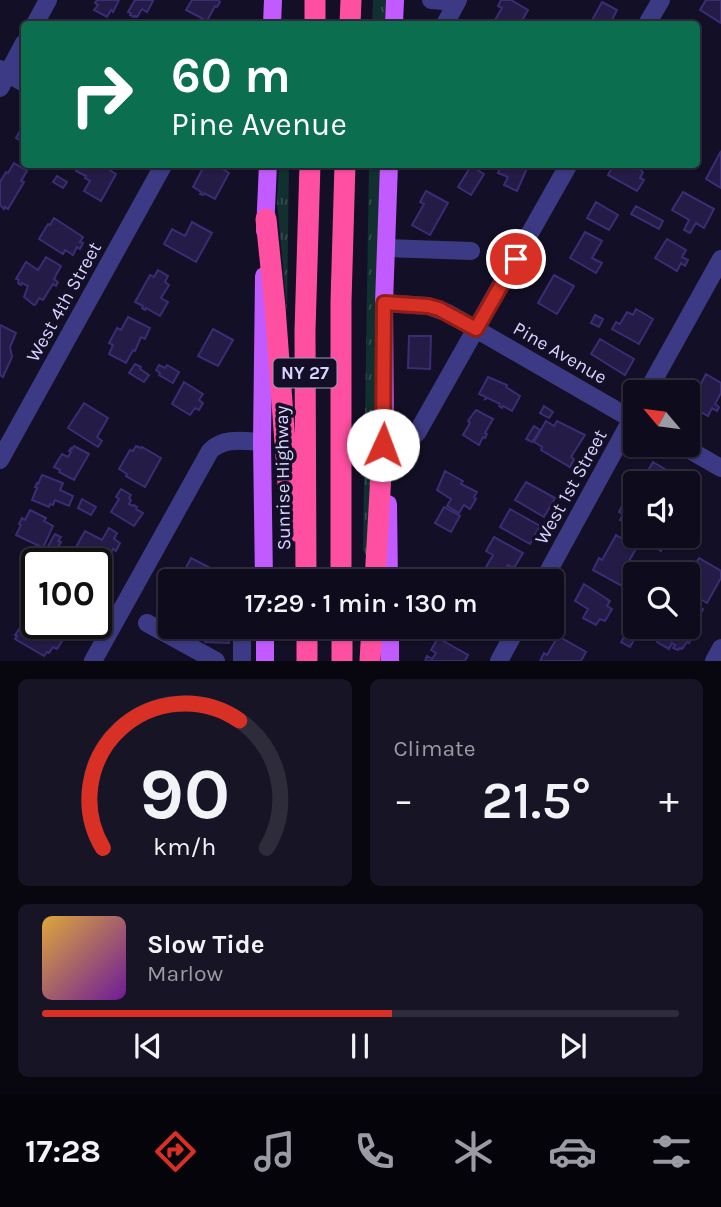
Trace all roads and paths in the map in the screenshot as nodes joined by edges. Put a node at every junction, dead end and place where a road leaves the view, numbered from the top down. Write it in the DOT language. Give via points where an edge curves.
graph roads {
  1 [pos="48,0"];
  2 [pos="273,0"];
  3 [pos="316,0"];
  4 [pos="351,0"];
  5 [pos="395,0"];
  6 [pos="431,0"];
  7 [pos="661,0"];
  8 [pos="457,1"];
  9 [pos="37,21"];
  10 [pos="272,21"];
  11 [pos="315,21"];
  12 [pos="350,21"];
  13 [pos="394,21"];
  14 [pos="447,21"];
  15 [pos="649,21"];
  16 [pos="21,48"];
  17 [pos="3,77"];
  18 [pos="21,82"];
  19 [pos="162,168"];
  20 [pos="268,168"];
  21 [pos="310,168"];
  22 [pos="345,168"];
  23 [pos="389,168"];
  24 [pos="567,168"];
  25 [pos="266,219"];
  26 [pos="386,248"];
  27 [pos="471,251"];
  28 [pos="721,259"];
  29 [pos="384,303"];
  30 [pos="476,329"];
  31 [pos="654,380"];
  32 [pos="623,412"];
  33 [pos="384,420"];
  34 [pos="417,433"];
  35 [pos="623,438"];
  36 [pos="262,442"];
  37 [pos="700,456"];
  38 [pos="0,460"];
  39 [pos="721,468"];
  40 [pos="264,569"];
  41 [pos="302,569"];
  42 [pos="304,569"];
  43 [pos="341,569"];
  44 [pos="376,569"];
  45 [pos="389,569"];
  46 [pos="550,569"];
  47 [pos="147,623"];
  48 [pos="242,639"];
  49 [pos="265,639"];
  50 [pos="307,639"];
  51 [pos="342,639"];
  52 [pos="371,639"];
  53 [pos="390,639"];
  54 [pos="511,639"];
  55 [pos="721,648"];
  56 [pos="93,661"];
  57 [pos="216,661"];
  58 [pos="242,661"];
  59 [pos="265,661"];
  60 [pos="307,661"];
  61 [pos="342,661"];
  62 [pos="370,661"];
  63 [pos="390,661"];
  64 [pos="499,661"];
  65 [pos="714,661"];
  1 -- 9 [label="street"];
  2 -- 10 [label="main road"];
  3 -- 11 [label="highway"];
  4 -- 12 [label="highway"];
  5 -- 13 [label="main road"];
  6 -- 8 [label="street"];
  7 -- 15 [label="street"];
  8 -- 14 [label="street"];
  16 -- 17 [label="street"];
  17 -- 18 [label="street"];
  19 -- 38 [label="street, West 4th Street"];
  20 -- 25 [label="main road, Sunrise Highway"];
  21 -- 42 [label="highway, Sunrise Highway / NY 27"];
  22 -- 43 [label="highway, NY 27"];
  23 -- 26 [label="main road"];
  24 -- 30 [label="street"];
  25 -- 36 [label="main road, Sunrise Highway"];
  25 -- 41 [label="highway" via="288,484"];
  26 -- 27 [label="street"];
  26 -- 29 [label="main road"];
  28 -- 31 [label="street"];
  29 -- 30 [label="street, Pine Avenue" via="439,309"];
  29 -- 33 [label="main road"];
  30 -- 32 [label="street, Pine Avenue"];
  30 -- 34 [label="street"];
  33 -- 44 [label="highway"];
  33 -- 45 [label="main road"];
  35 -- 46 [label="street, West 1st Street"];
  36 -- 40 [label="main road, Sunrise Highway"];
  36 -- 56 [label="street" via="229,441 209,451"];
  37 -- 39 [label="street"];
  47 -- 57 [label="street"];
  48 -- 58 [label="street"];
  49 -- 59 [label="main road"];
  50 -- 60 [label="highway"];
  51 -- 61 [label="highway"];
  52 -- 62 [label="highway"];
  53 -- 63 [label="main road"];
  54 -- 64 [label="street"];
  55 -- 65 [label="street"];
}
